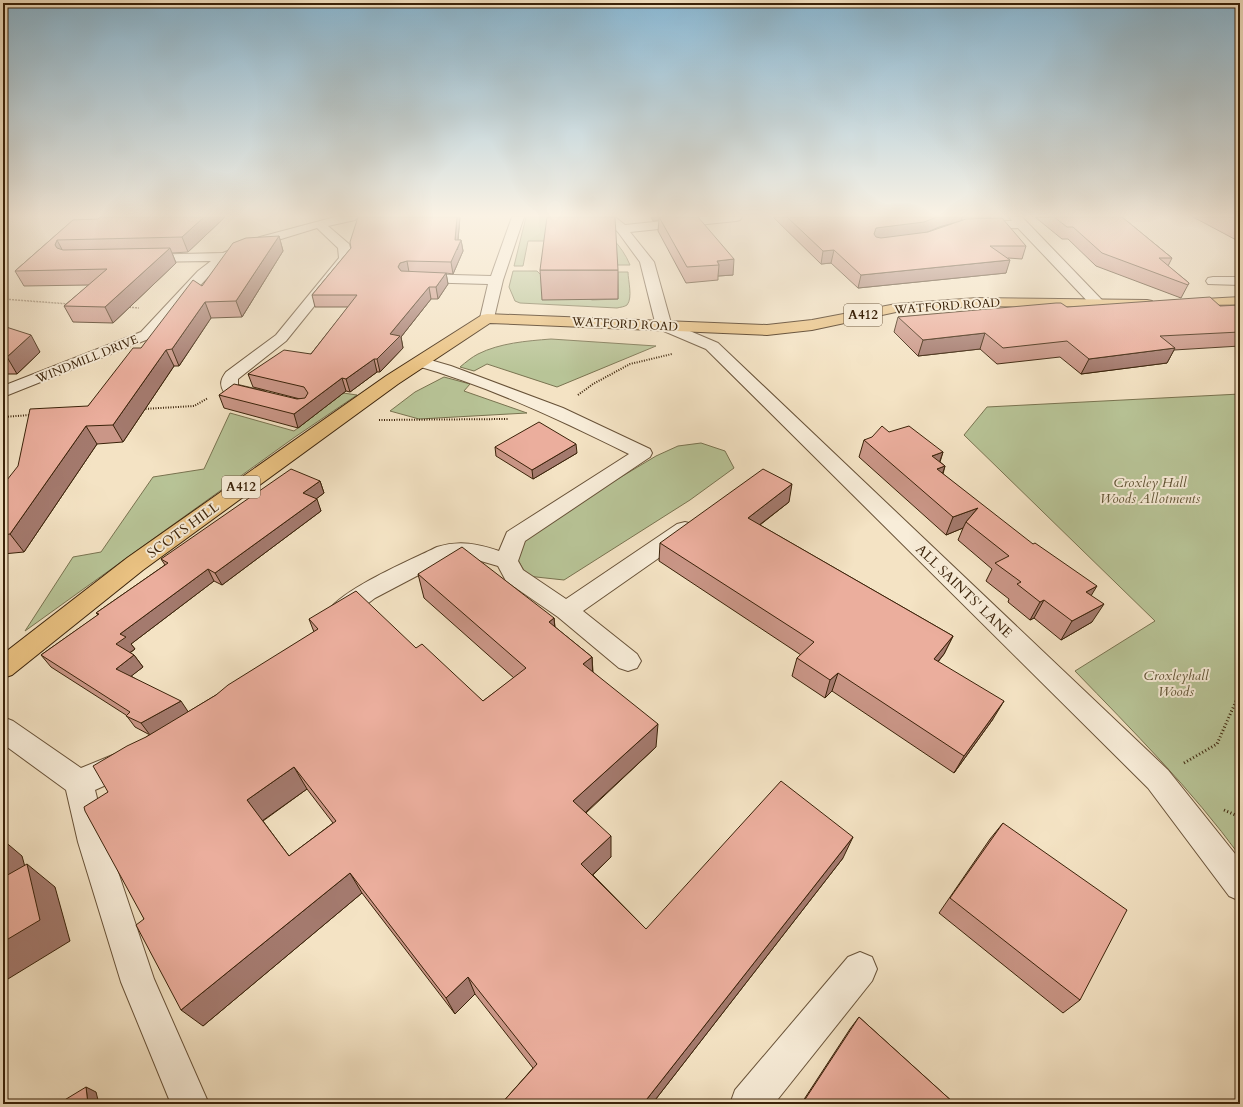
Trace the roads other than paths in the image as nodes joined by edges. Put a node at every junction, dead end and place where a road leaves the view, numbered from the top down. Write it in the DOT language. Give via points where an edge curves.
graph roads {
  1 [pos="211,269"];
  2 [pos="337,269"];
  3 [pos="500,269"];
  4 [pos="649,269"];
  5 [pos="1065,269"];
  6 [pos="409,278"];
  7 [pos="496,280"];
  8 [pos="1213,281"];
  9 [pos="1240,281"];
  10 [pos="1240,302"];
  11 [pos="1098,303"];
  12 [pos="1160,304"];
  13 [pos="1175,304"];
  14 [pos="487,318"];
  15 [pos="664,326"];
  16 [pos="420,362"];
  17 [pos="3,392"];
  18 [pos="273,399"];
  19 [pos="701,518"];
  20 [pos="507,561"];
  21 [pos="566,611"];
  22 [pos="319,628"];
  23 [pos="628,661"];
  24 [pos="3,668"];
  25 [pos="3,729"];
  26 [pos="147,753"];
  27 [pos="79,783"];
  28 [pos="1240,885"];
  29 [pos="860,969"];
  30 [pos="190,1104"];
  31 [pos="749,1104"];
  1 -- 17 [label="street, WINDMILL DRIVE" via="146,335"];
  2 -- 18 [label="street" via="281,338 232,376 228,385 230,388"];
  3 -- 7 [label="street"];
  4 -- 15 [label="street"];
  5 -- 11 [label="street"];
  6 -- 7 [label="street"];
  7 -- 14 [label="street"];
  8 -- 9 [label="street"];
  10 -- 13 [label="main road"];
  11 -- 12 [label="main road, WATFORD ROAD / A412"];
  11 -- 15 [label="main road, WATFORD ROAD / A412" via="977,302 904,308 812,325 767,330"];
  14 -- 15 [label="main road, WATFORD ROAD / A412"];
  14 -- 16 [label="main road, SCOTS HILL / A412"];
  15 -- 28 [label="street, ALL SAINTS' LANE" via="712,346 1158,779"];
  16 -- 20 [label="street" via="557,412 642,453 515,537"];
  16 -- 24 [label="main road, SCOTS HILL / A412" via="340,416 135,564"];
  19 -- 21 [label="street"];
  20 -- 21 [label="street" via="514,575"];
  20 -- 22 [label="street" via="475,551 445,552 367,592"];
  21 -- 23 [label="street"];
  25 -- 27 [label="street"];
  26 -- 27 [label="street"];
  27 -- 30 [label="street" via="93,842 138,982"];
  29 -- 31 [label="street"];
}
